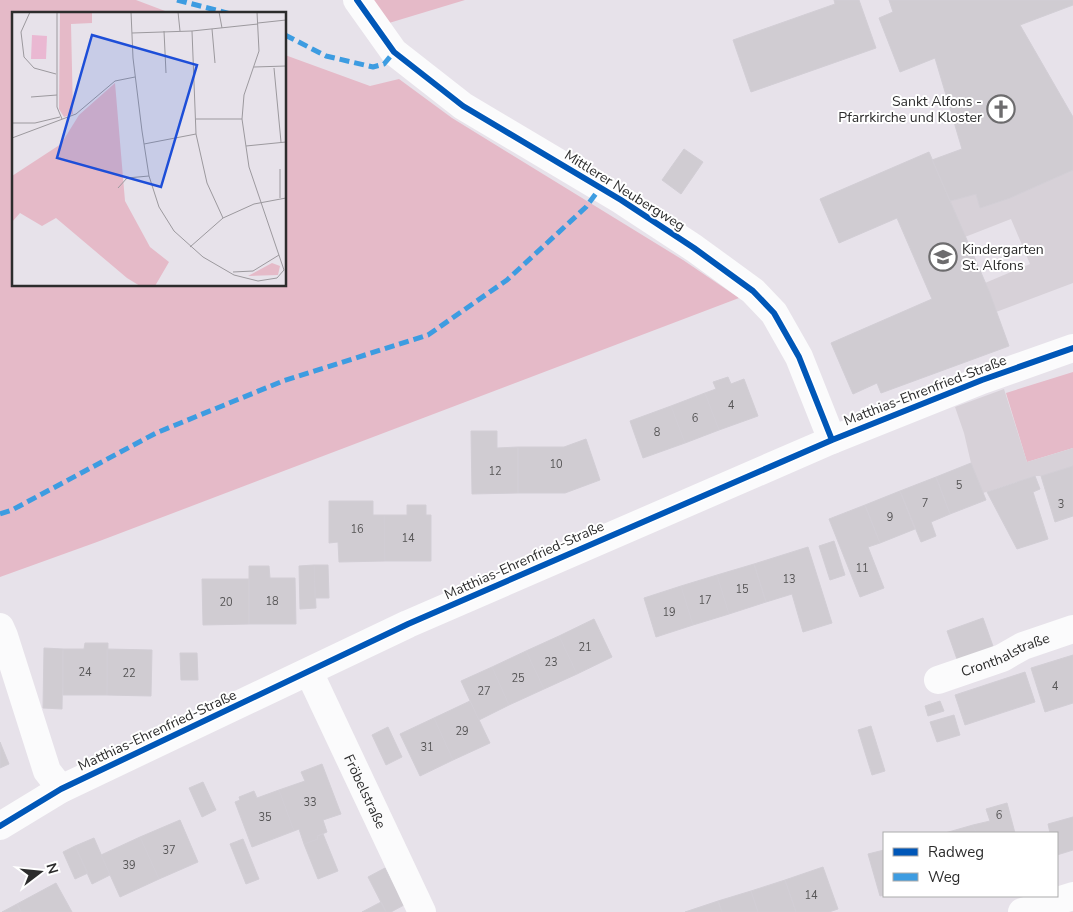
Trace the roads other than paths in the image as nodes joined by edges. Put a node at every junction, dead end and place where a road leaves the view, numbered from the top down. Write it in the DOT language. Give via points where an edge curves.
graph roads {
  1 [pos="357,0"];
  2 [pos="1073,348"];
  3 [pos="832,440"];
  4 [pos="0,627"];
  5 [pos="1073,629"];
  6 [pos="309,672"];
  7 [pos="938,680"];
  8 [pos="61,789"];
  9 [pos="0,826"];
  10 [pos="1073,896"];
  11 [pos="422,912"];
  12 [pos="1022,912"];
  1 -- 3 [label="street, Mittlerer Neubergweg" via="394,52 463,106 621,200 753,291 774,313 799,357"];
  2 -- 3 [label="street, Matthias-Ehrenfried-Straße" via="982,380"];
  3 -- 6 [label="street, Matthias-Ehrenfried-Straße" via="417,620"];
  4 -- 8 [label="street" via="47,771"];
  5 -- 7 [label="street, Cronthalstraße"];
  6 -- 8 [label="street, Matthias-Ehrenfried-Straße"];
  6 -- 11 [label="street, Fröbelstraße"];
  8 -- 9 [label="street, Matthias-Ehrenfried-Straße"];
  10 -- 12 [label="street"];
}
